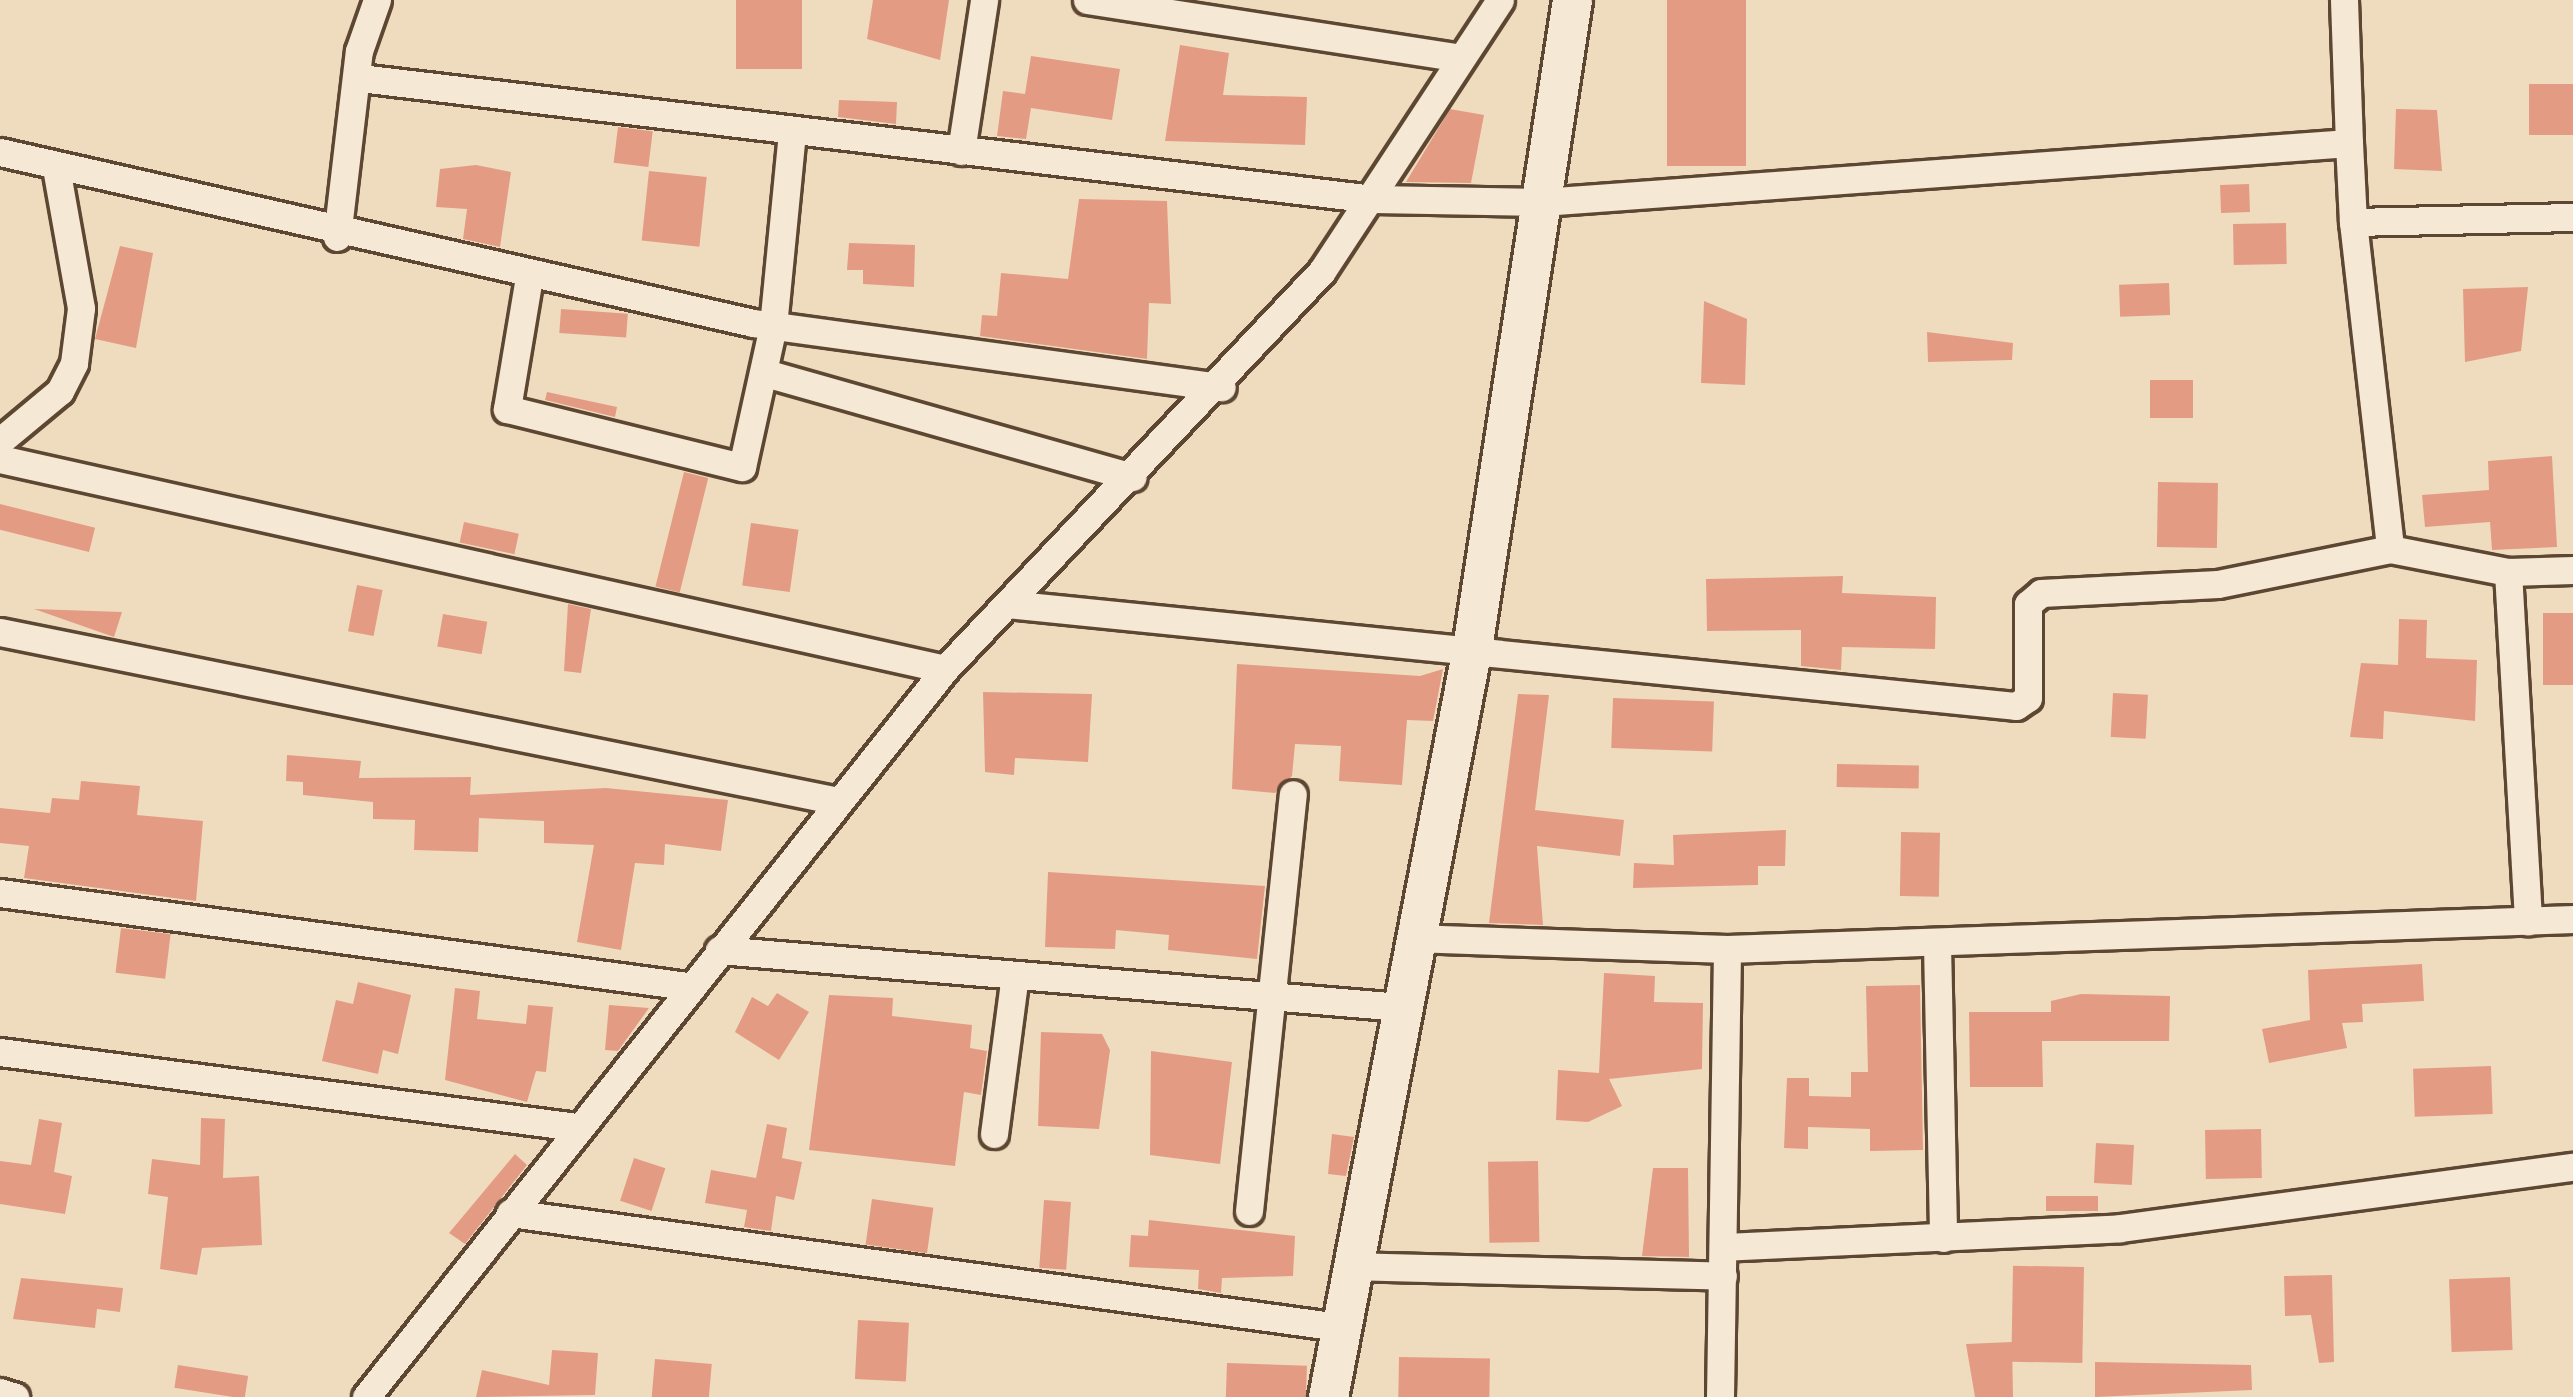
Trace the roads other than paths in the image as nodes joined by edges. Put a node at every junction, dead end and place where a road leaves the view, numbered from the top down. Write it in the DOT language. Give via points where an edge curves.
graph roads {
  1 [pos="377,0"];
  2 [pos="984,0"];
  3 [pos="1087,0"];
  4 [pos="1500,0"];
  5 [pos="1572,0"];
  6 [pos="2344,0"];
  7 [pos="1141,5"];
  8 [pos="1454,56"];
  9 [pos="360,78"];
  10 [pos="792,131"];
  11 [pos="2349,143"];
  12 [pos="961,151"];
  13 [pos="0,152"];
  14 [pos="56,167"];
  15 [pos="1373,200"];
  16 [pos="1542,202"];
  17 [pos="2573,218"];
  18 [pos="2353,222"];
  19 [pos="337,237"];
  20 [pos="529,277"];
  21 [pos="772,326"];
  22 [pos="765,373"];
  23 [pos="1222,387"];
  24 [pos="0,441"];
  25 [pos="0,459"];
  26 [pos="1132,477"];
  27 [pos="2390,549"];
  28 [pos="2573,570"];
  29 [pos="2508,572"];
  30 [pos="1007,604"];
  31 [pos="0,632"];
  32 [pos="1472,648"];
  33 [pos="945,669"];
  34 [pos="1293,794"];
  35 [pos="838,802"];
  36 [pos="0,893"];
  37 [pos="2573,920"];
  38 [pos="2528,922"];
  39 [pos="1412,938"];
  40 [pos="1936,944"];
  41 [pos="1727,949"];
  42 [pos="719,950"];
  43 [pos="1015,975"];
  44 [pos="687,986"];
  45 [pos="1273,996"];
  46 [pos="1400,1007"];
  47 [pos="0,1052"];
  48 [pos="577,1127"];
  49 [pos="994,1134"];
  50 [pos="2573,1167"];
  51 [pos="1249,1211"];
  52 [pos="510,1213"];
  53 [pos="1942,1238"];
  54 [pos="1723,1247"];
  55 [pos="1351,1266"];
  56 [pos="1723,1276"];
  57 [pos="1339,1327"];
  58 [pos="0,1392"];
  59 [pos="15,1397"];
  60 [pos="366,1397"];
  61 [pos="1328,1397"];
  62 [pos="1720,1397"];
  1 -- 9 [label="street"];
  2 -- 12 [label="street"];
  3 -- 7 [label="street"];
  4 -- 8 [label="street"];
  5 -- 16 [label="street"];
  6 -- 11 [label="street"];
  7 -- 8 [label="street"];
  8 -- 15 [label="street"];
  9 -- 10 [label="street"];
  9 -- 19 [label="street"];
  10 -- 12 [label="street"];
  10 -- 21 [label="street"];
  11 -- 16 [label="street"];
  11 -- 18 [label="street"];
  12 -- 15 [label="street"];
  13 -- 14 [label="street"];
  14 -- 19 [label="street"];
  14 -- 24 [label="street" via="81,308 74,363 60,391"];
  15 -- 16 [label="street"];
  15 -- 23 [label="street"];
  16 -- 32 [label="street"];
  17 -- 18 [label="street"];
  18 -- 27 [label="street"];
  19 -- 20 [label="street"];
  20 -- 21 [label="street"];
  20 -- 22 [label="street" via="512,412 742,467"];
  21 -- 22 [label="street"];
  21 -- 23 [label="street"];
  22 -- 26 [label="street"];
  23 -- 26 [label="street"];
  25 -- 33 [label="street"];
  26 -- 30 [label="street"];
  27 -- 29 [label="street"];
  27 -- 32 [label="street" via="2218,584 2032,596 2028,698 2016,706"];
  28 -- 29 [label="street"];
  29 -- 38 [label="street"];
  30 -- 32 [label="street"];
  30 -- 33 [label="street"];
  31 -- 35 [label="street"];
  32 -- 39 [label="street"];
  33 -- 35 [label="street"];
  34 -- 45 [label="street"];
  35 -- 42 [label="street"];
  36 -- 44 [label="street"];
  37 -- 38 [label="street"];
  38 -- 40 [label="street"];
  39 -- 41 [label="street"];
  39 -- 46 [label="street"];
  40 -- 41 [label="street"];
  40 -- 53 [label="street"];
  41 -- 54 [label="street"];
  42 -- 43 [label="street"];
  42 -- 44 [label="street"];
  43 -- 45 [label="street"];
  43 -- 49 [label="street"];
  44 -- 48 [label="street"];
  45 -- 46 [label="street"];
  45 -- 51 [label="street"];
  46 -- 55 [label="street"];
  47 -- 48 [label="street"];
  48 -- 52 [label="street"];
  50 -- 53 [label="street" via="2120,1228"];
  52 -- 57 [label="street"];
  52 -- 60 [label="street"];
  53 -- 54 [label="street"];
  54 -- 56 [label="street"];
  55 -- 56 [label="street"];
  55 -- 57 [label="street"];
  56 -- 62 [label="street"];
  57 -- 61 [label="street"];
  58 -- 59 [label="street"];
}
